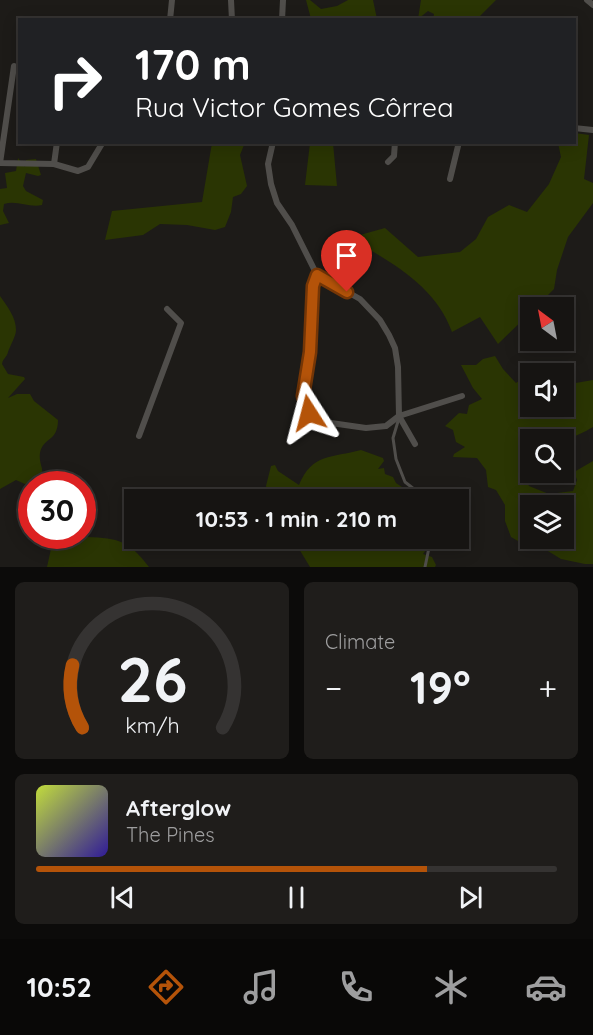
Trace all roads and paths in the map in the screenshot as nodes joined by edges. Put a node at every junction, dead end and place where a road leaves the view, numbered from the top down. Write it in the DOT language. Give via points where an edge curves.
graph roads {
  1 [pos="171,0"];
  2 [pos="231,0"];
  3 [pos="283,0"];
  4 [pos="587,0"];
  5 [pos="593,5"];
  6 [pos="170,18"];
  7 [pos="232,18"];
  8 [pos="282,18"];
  9 [pos="14,66"];
  10 [pos="576,128"];
  11 [pos="593,130"];
  12 [pos="57,144"];
  13 [pos="102,144"];
  14 [pos="273,144"];
  15 [pos="395,144"];
  16 [pos="459,144"];
  17 [pos="388,162"];
  18 [pos="0,163"];
  19 [pos="54,164"];
  20 [pos="450,179"];
  21 [pos="317,275"];
  22 [pos="167,309"];
  23 [pos="462,396"];
  24 [pos="399,416"];
  25 [pos="139,436"];
  26 [pos="415,444"];
  27 [pos="414,489"];
  28 [pos="428,549"];
  29 [pos="424,567"];
  1 -- 6 [label="street"];
  2 -- 7 [label="street"];
  3 -- 8 [label="street"];
  4 -- 5 [label="street"];
  9 -- 18 [label="street"];
  10 -- 11 [label="street"];
  12 -- 19 [label="street"];
  13 -- 19 [label="street" via="88,167 78,171"];
  14 -- 21 [label="street" via="268,164 270,184"];
  15 -- 17 [label="street" via="394,156"];
  16 -- 20 [label="street"];
  18 -- 19 [label="street"];
  21 -- 24 [label="street" via="360,299 389,334 398,367"];
  21 -- 24 [label="street" via="303,396 309,413 317,421 366,428 386,426"];
  22 -- 25 [label="street" via="181,323"];
  23 -- 24 [label="street"];
  24 -- 26 [label="street"];
  24 -- 27 [label="lane" via="393,438 396,459 405,482"];
  28 -- 29 [label="lane"];
}
